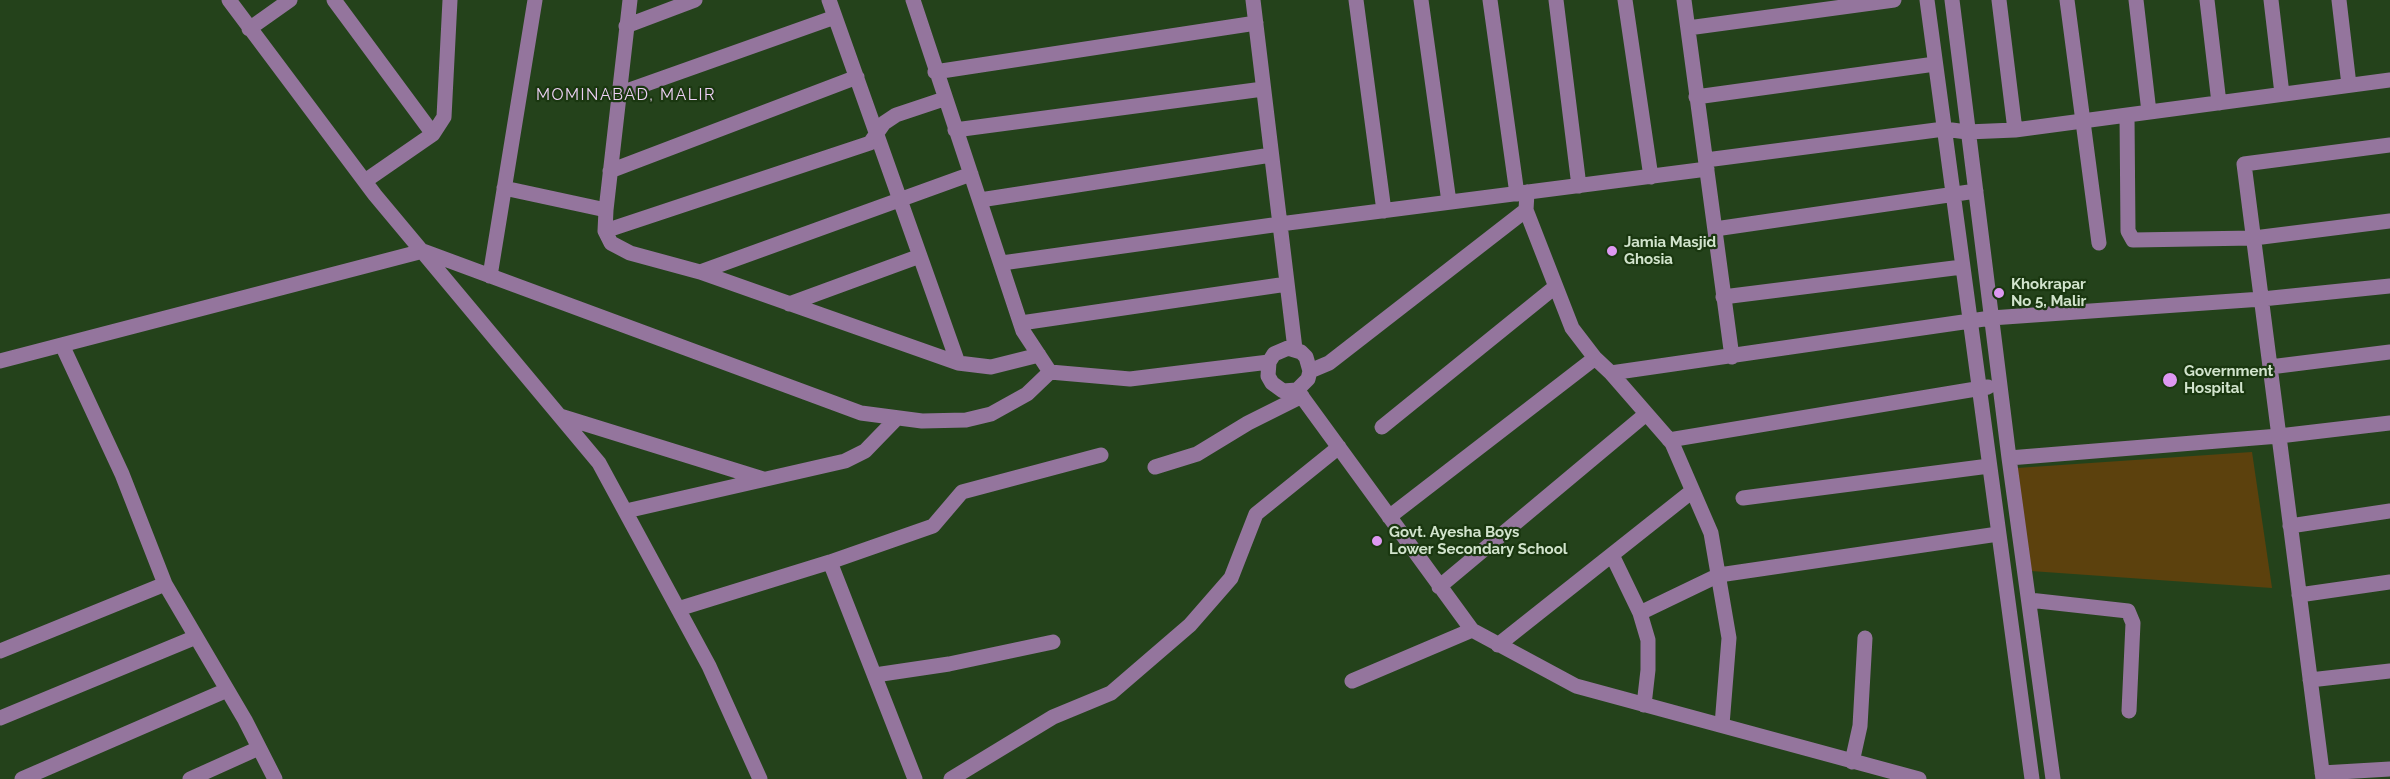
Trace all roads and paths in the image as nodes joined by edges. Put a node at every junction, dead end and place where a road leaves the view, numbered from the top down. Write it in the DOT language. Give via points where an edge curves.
graph roads {
  1 [pos="229,0"];
  2 [pos="290,0"];
  3 [pos="334,0"];
  4 [pos="450,0"];
  5 [pos="535,0"];
  6 [pos="630,0"];
  7 [pos="695,0"];
  8 [pos="829,0"];
  9 [pos="1253,0"];
  10 [pos="1356,0"];
  11 [pos="1421,0"];
  12 [pos="1490,0"];
  13 [pos="1556,0"];
  14 [pos="1625,0"];
  15 [pos="1684,0"];
  16 [pos="1894,0"];
  17 [pos="1927,0"];
  18 [pos="1952,0"];
  19 [pos="1999,0"];
  20 [pos="2067,0"];
  21 [pos="2136,0"];
  22 [pos="2207,0"];
  23 [pos="2271,0"];
  24 [pos="2339,0"];
  25 [pos="918,1"];
  26 [pos="835,17"];
  27 [pos="1256,23"];
  28 [pos="626,26"];
  29 [pos="1688,28"];
  30 [pos="249,29"];
  31 [pos="1935,64"];
  32 [pos="935,72"];
  33 [pos="857,77"];
  34 [pos="2390,80"];
  35 [pos="2349,85"];
  36 [pos="1263,89"];
  37 [pos="618,94"];
  38 [pos="2282,94"];
  39 [pos="1696,97"];
  40 [pos="944,99"];
  41 [pos="2218,103"];
  42 [pos="2149,112"];
  43 [pos="2127,115"];
  44 [pos="2084,120"];
  45 [pos="1944,129"];
  46 [pos="955,130"];
  47 [pos="2015,130"];
  48 [pos="1967,132"];
  49 [pos="433,134"];
  50 [pos="879,134"];
  51 [pos="2390,145"];
  52 [pos="1271,154"];
  53 [pos="1707,165"];
  54 [pos="610,171"];
  55 [pos="971,174"];
  56 [pos="1651,177"];
  57 [pos="365,181"];
  58 [pos="1579,186"];
  59 [pos="504,188"];
  60 [pos="1976,191"];
  61 [pos="1522,193"];
  62 [pos="1952,195"];
  63 [pos="901,200"];
  64 [pos="980,200"];
  65 [pos="1449,202"];
  66 [pos="606,210"];
  67 [pos="1526,210"];
  68 [pos="1384,211"];
  69 [pos="2390,221"];
  70 [pos="1280,224"];
  71 [pos="1715,229"];
  72 [pos="605,231"];
  73 [pos="2254,238"];
  74 [pos="2100,243"];
  75 [pos="423,251"];
  76 [pos="920,256"];
  77 [pos="1002,263"];
  78 [pos="1962,267"];
  79 [pos="700,272"];
  80 [pos="490,276"];
  81 [pos="1287,284"];
  82 [pos="2390,286"];
  83 [pos="1555,287"];
  84 [pos="1723,297"];
  85 [pos="2262,299"];
  86 [pos="789,304"];
  87 [pos="1991,318"];
  88 [pos="1970,321"];
  89 [pos="1021,323"];
  90 [pos="63,345"];
  91 [pos="1295,349"];
  92 [pos="2390,352"];
  93 [pos="1039,355"];
  94 [pos="1732,357"];
  95 [pos="1595,358"];
  96 [pos="0,361"];
  97 [pos="1269,362"];
  98 [pos="958,363"];
  99 [pos="2270,367"];
  100 [pos="1310,371"];
  101 [pos="1050,372"];
  102 [pos="1611,373"];
  103 [pos="2000,385"];
  104 [pos="1979,389"];
  105 [pos="1300,393"];
  106 [pos="1646,414"];
  107 [pos="560,416"];
  108 [pos="897,418"];
  109 [pos="2390,423"];
  110 [pos="1382,427"];
  111 [pos="2279,436"];
  112 [pos="1669,440"];
  113 [pos="1339,447"];
  114 [pos="1101,455"];
  115 [pos="2009,458"];
  116 [pos="1989,466"];
  117 [pos="1155,467"];
  118 [pos="766,480"];
  119 [pos="1691,492"];
  120 [pos="1743,498"];
  121 [pos="626,511"];
  122 [pos="2390,511"];
  123 [pos="1389,517"];
  124 [pos="2290,526"];
  125 [pos="1998,534"];
  126 [pos="1612,555"];
  127 [pos="830,562"];
  128 [pos="1719,575"];
  129 [pos="2390,582"];
  130 [pos="165,584"];
  131 [pos="1439,586"];
  132 [pos="2299,595"];
  133 [pos="2029,600"];
  134 [pos="678,609"];
  135 [pos="1640,613"];
  136 [pos="1472,630"];
  137 [pos="196,637"];
  138 [pos="1865,638"];
  139 [pos="1053,642"];
  140 [pos="1498,645"];
  141 [pos="0,651"];
  142 [pos="2390,671"];
  143 [pos="874,675"];
  144 [pos="2310,680"];
  145 [pos="1352,681"];
  146 [pos="227,690"];
  147 [pos="1644,705"];
  148 [pos="2129,711"];
  149 [pos="0,718"];
  150 [pos="1722,725"];
  151 [pos="259,748"];
  152 [pos="1852,762"];
  153 [pos="2390,769"];
  154 [pos="2322,776"];
  155 [pos="22,779"];
  156 [pos="190,779"];
  157 [pos="275,779"];
  158 [pos="760,779"];
  159 [pos="915,779"];
  160 [pos="951,779"];
  161 [pos="1919,779"];
  162 [pos="2031,779"];
  163 [pos="2053,779"];
  1 -- 30 [label="street"];
  2 -- 30 [label="street"];
  3 -- 49 [label="street"];
  4 -- 49 [label="street" via="444,117"];
  5 -- 59 [label="street"];
  6 -- 28 [label="street"];
  7 -- 28 [label="street"];
  8 -- 26 [label="street"];
  9 -- 27 [label="street"];
  10 -- 68 [label="street"];
  11 -- 65 [label="street"];
  12 -- 61 [label="street"];
  13 -- 58 [label="street"];
  14 -- 56 [label="street"];
  15 -- 29 [label="street"];
  16 -- 29 [label="street"];
  17 -- 31 [label="street"];
  18 -- 48 [label="street"];
  19 -- 47 [label="street"];
  20 -- 44 [label="street"];
  21 -- 42 [label="street"];
  22 -- 41 [label="street"];
  23 -- 38 [label="street"];
  24 -- 35 [label="street"];
  25 -- 32 [label="street"];
  26 -- 33 [label="street"];
  26 -- 37 [label="street"];
  27 -- 32 [label="street"];
  27 -- 36 [label="street"];
  28 -- 37 [label="street"];
  29 -- 39 [label="street"];
  30 -- 57 [label="street"];
  31 -- 39 [label="street"];
  31 -- 45 [label="street"];
  32 -- 40 [label="street"];
  33 -- 50 [label="street"];
  33 -- 54 [label="street"];
  34 -- 35 [label="street"];
  35 -- 38 [label="street"];
  36 -- 46 [label="street"];
  36 -- 52 [label="street"];
  37 -- 54 [label="street"];
  38 -- 41 [label="street"];
  39 -- 53 [label="street"];
  40 -- 46 [label="street"];
  40 -- 50 [label="street" via="896,115 884,123"];
  41 -- 42 [label="street"];
  42 -- 43 [label="street"];
  43 -- 44 [label="street"];
  43 -- 73 [label="street" via="2128,231 2133,240"];
  44 -- 47 [label="street"];
  44 -- 74 [label="street"];
  45 -- 48 [label="street"];
  45 -- 53 [label="street"];
  45 -- 62 [label="street"];
  46 -- 55 [label="street"];
  47 -- 48 [label="street"];
  48 -- 60 [label="street"];
  49 -- 57 [label="street"];
  50 -- 63 [label="street"];
  50 -- 72 [label="street" via="870,144"];
  51 -- 73 [label="street" via="2244,164"];
  52 -- 64 [label="street"];
  52 -- 70 [label="street"];
  53 -- 56 [label="street"];
  53 -- 71 [label="street"];
  54 -- 66 [label="street"];
  55 -- 63 [label="street"];
  55 -- 64 [label="street"];
  56 -- 58 [label="street"];
  57 -- 75 [label="street"];
  58 -- 61 [label="street"];
  59 -- 66 [label="street"];
  59 -- 80 [label="street"];
  60 -- 62 [label="street"];
  60 -- 87 [label="street"];
  61 -- 65 [label="street"];
  61 -- 67 [label="street"];
  62 -- 71 [label="street"];
  62 -- 78 [label="street"];
  63 -- 76 [label="street"];
  63 -- 79 [label="street"];
  64 -- 77 [label="street"];
  65 -- 68 [label="street"];
  66 -- 72 [label="street"];
  67 -- 83 [label="street"];
  67 -- 100 [label="street" via="1329,363"];
  68 -- 70 [label="street"];
  69 -- 73 [label="street"];
  70 -- 77 [label="street"];
  70 -- 81 [label="street"];
  71 -- 84 [label="street"];
  72 -- 79 [label="street" via="611,243 630,253"];
  73 -- 85 [label="street"];
  75 -- 80 [label="street"];
  75 -- 90 [label="street"];
  75 -- 107 [label="street"];
  76 -- 86 [label="street"];
  76 -- 98 [label="street"];
  77 -- 89 [label="street"];
  78 -- 84 [label="street"];
  78 -- 88 [label="street"];
  79 -- 86 [label="street"];
  80 -- 108 [label="street" via="861,413"];
  81 -- 89 [label="street"];
  81 -- 91 [label="street"];
  82 -- 85 [label="street"];
  83 -- 95 [label="street" via="1572,327"];
  83 -- 110 [label="street"];
  84 -- 94 [label="street"];
  85 -- 87 [label="street"];
  85 -- 99 [label="street"];
  86 -- 98 [label="street"];
  87 -- 88 [label="street"];
  87 -- 103 [label="street"];
  88 -- 94 [label="street"];
  88 -- 104 [label="street"];
  89 -- 93 [label="street"];
  90 -- 96 [label="street"];
  90 -- 130 [label="street" via="122,474"];
  91 -- 97 [label="street" via="1281,350"];
  91 -- 100 [label="street" via="1306,357"];
  92 -- 99 [label="street"];
  93 -- 98 [label="street" via="991,367"];
  93 -- 101 [label="street"];
  94 -- 102 [label="street"];
  95 -- 102 [label="street"];
  95 -- 123 [label="street"];
  97 -- 101 [label="street" via="1130,379"];
  97 -- 105 [label="street" via="1272,383 1283,391"];
  99 -- 111 [label="street"];
  100 -- 105 [label="street"];
  101 -- 108 [label="street" via="1027,394 991,414 966,420"];
  102 -- 106 [label="street"];
  103 -- 104 [label="street"];
  103 -- 115 [label="street"];
  104 -- 112 [label="street"];
  104 -- 116 [label="street"];
  105 -- 113 [label="street"];
  105 -- 117 [label="street" via="1197,454"];
  106 -- 112 [label="street"];
  106 -- 131 [label="street"];
  107 -- 118 [label="street"];
  107 -- 121 [label="street" via="599,463"];
  108 -- 118 [label="street" via="859,455"];
  109 -- 111 [label="street"];
  111 -- 115 [label="street"];
  111 -- 124 [label="street"];
  112 -- 119 [label="street"];
  113 -- 123 [label="street"];
  113 -- 160 [label="street" via="1256,514 1232,578 1190,625 1111,693 1053,717"];
  114 -- 127 [label="street" via="963,492 933,526"];
  115 -- 133 [label="street"];
  116 -- 120 [label="street"];
  116 -- 125 [label="street"];
  118 -- 121 [label="street"];
  119 -- 126 [label="street"];
  119 -- 128 [label="street" via="1711,533"];
  121 -- 134 [label="street"];
  122 -- 124 [label="street"];
  123 -- 131 [label="street"];
  124 -- 132 [label="street"];
  125 -- 128 [label="street"];
  125 -- 162 [label="street"];
  126 -- 135 [label="street"];
  126 -- 140 [label="street"];
  127 -- 134 [label="street"];
  127 -- 143 [label="street"];
  128 -- 135 [label="street"];
  128 -- 150 [label="street" via="1729,638"];
  129 -- 132 [label="street"];
  130 -- 137 [label="street"];
  130 -- 141 [label="street"];
  131 -- 136 [label="street"];
  132 -- 144 [label="street"];
  133 -- 148 [label="street" via="2128,611 2133,623"];
  133 -- 163 [label="street"];
  134 -- 158 [label="street" via="710,666"];
  135 -- 147 [label="street" via="1648,640"];
  136 -- 140 [label="street"];
  136 -- 145 [label="street"];
  137 -- 146 [label="street"];
  137 -- 149 [label="street"];
  138 -- 152 [label="street" via="1860,726"];
  139 -- 143 [label="street"];
  140 -- 147 [label="street" via="1576,686"];
  142 -- 144 [label="street"];
  143 -- 159 [label="street"];
  144 -- 154 [label="street"];
  146 -- 151 [label="street"];
  146 -- 155 [label="street"];
  147 -- 150 [label="street"];
  150 -- 152 [label="street"];
  151 -- 156 [label="street"];
  151 -- 157 [label="street"];
  152 -- 161 [label="street"];
  153 -- 154 [label="street"];
}
